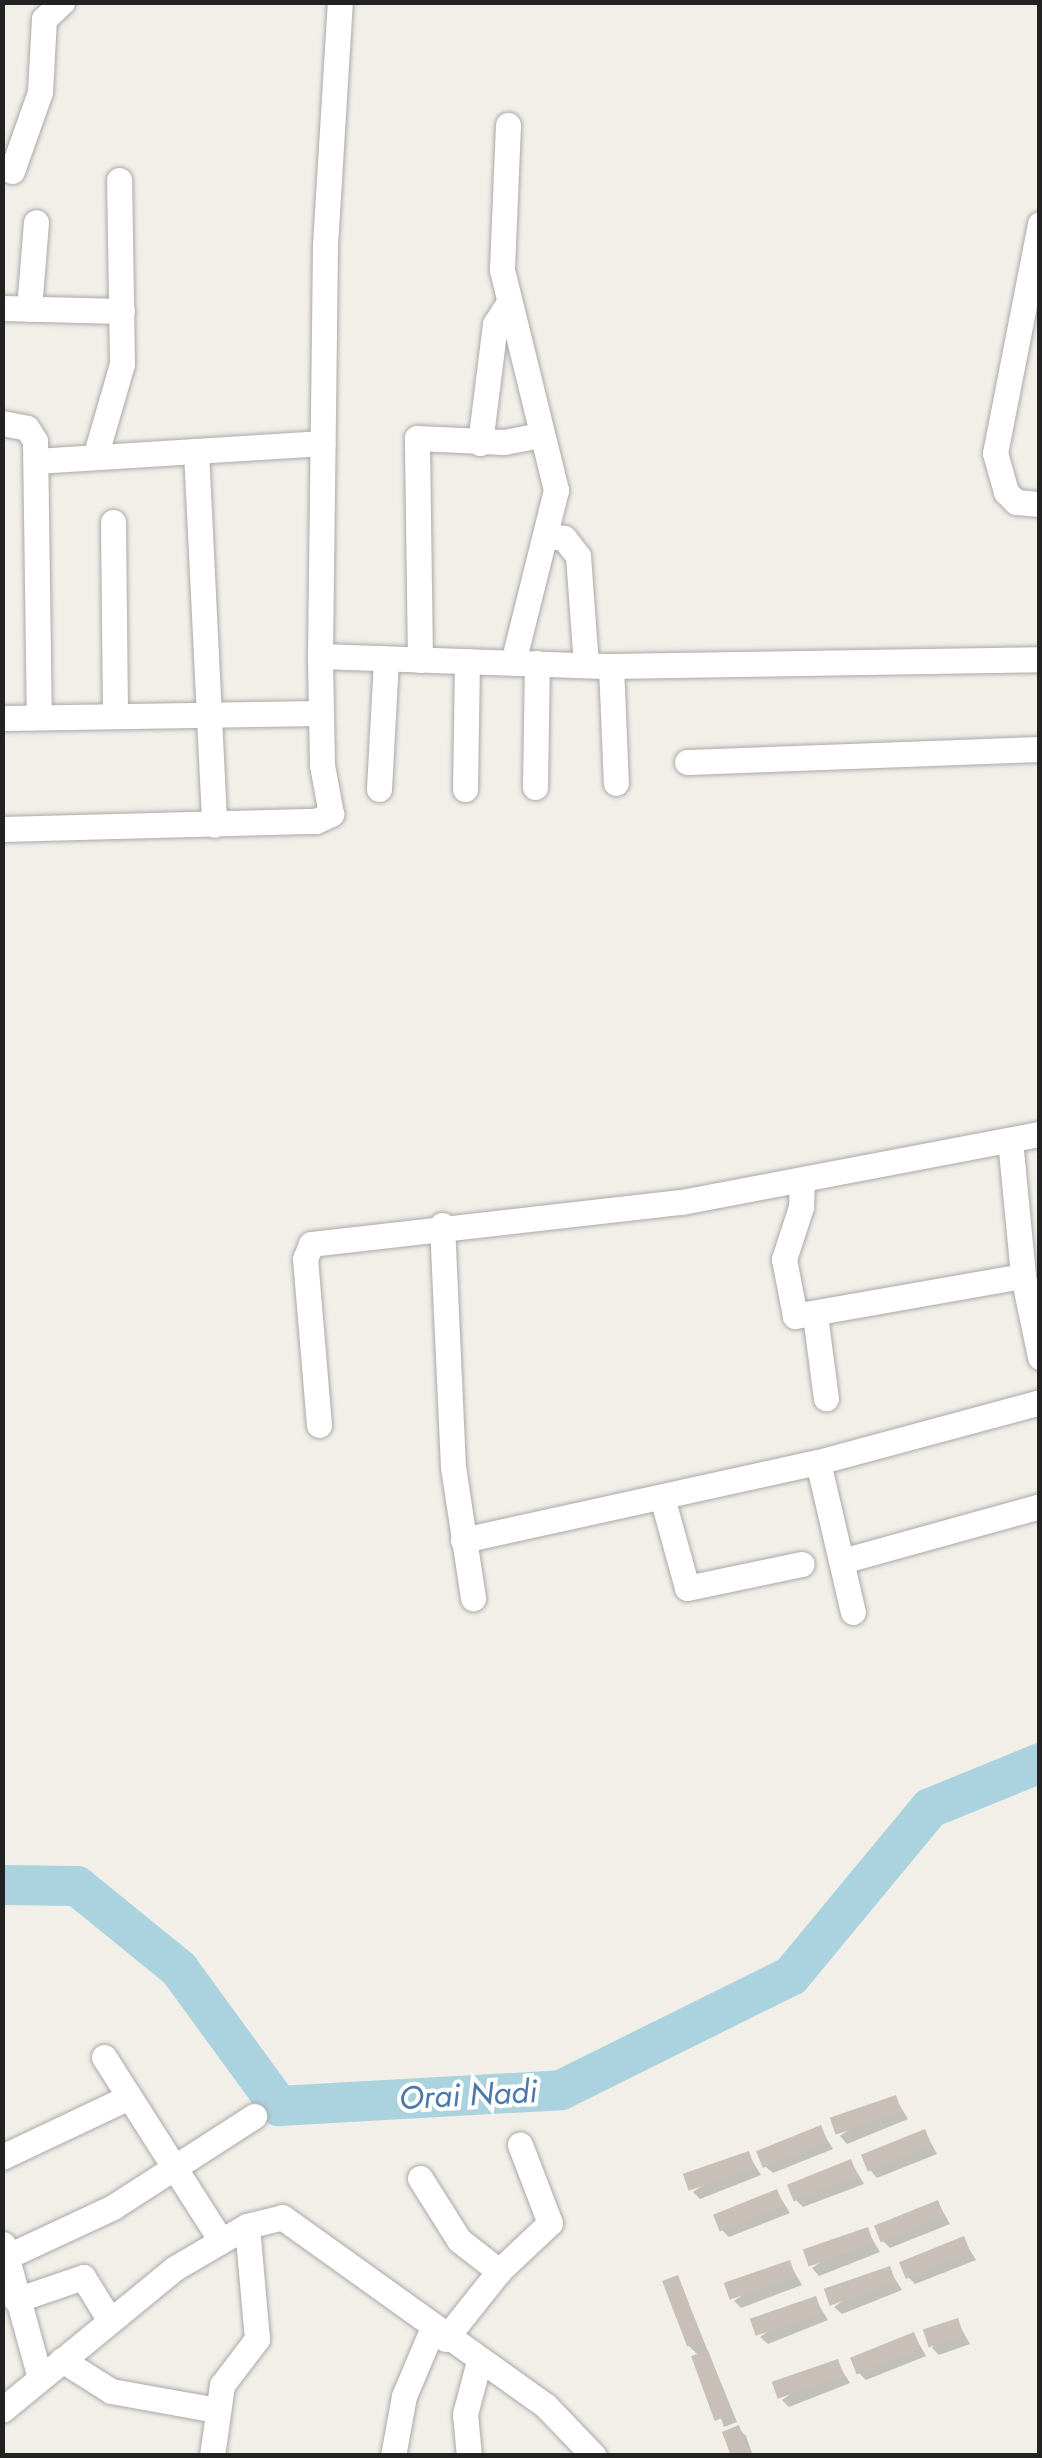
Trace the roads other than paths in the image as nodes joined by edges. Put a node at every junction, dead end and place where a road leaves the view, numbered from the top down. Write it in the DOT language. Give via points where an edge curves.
graph roads {
  1 [pos="62,2"];
  2 [pos="340,2"];
  3 [pos="508,125"];
  4 [pos="12,171"];
  5 [pos="119,180"];
  6 [pos="36,222"];
  7 [pos="1040,224"];
  8 [pos="508,304"];
  9 [pos="2,308"];
  10 [pos="29,309"];
  11 [pos="122,310"];
  12 [pos="2,423"];
  13 [pos="541,435"];
  14 [pos="322,443"];
  15 [pos="480,443"];
  16 [pos="196,451"];
  17 [pos="95,457"];
  18 [pos="36,460"];
  19 [pos="1040,504"];
  20 [pos="113,522"];
  21 [pos="548,536"];
  22 [pos="320,656"];
  23 [pos="386,659"];
  24 [pos="1040,659"];
  25 [pos="420,660"];
  26 [pos="467,661"];
  27 [pos="525,663"];
  28 [pos="598,665"];
  29 [pos="321,713"];
  30 [pos="206,715"];
  31 [pos="115,716"];
  32 [pos="38,717"];
  33 [pos="2,718"];
  34 [pos="1040,749"];
  35 [pos="687,762"];
  36 [pos="616,783"];
  37 [pos="536,787"];
  38 [pos="464,788"];
  39 [pos="378,789"];
  40 [pos="214,824"];
  41 [pos="2,829"];
  42 [pos="1040,1134"];
  43 [pos="1010,1140"];
  44 [pos="802,1180"];
  45 [pos="442,1225"];
  46 [pos="1023,1276"];
  47 [pos="814,1315"];
  48 [pos="1040,1358"];
  49 [pos="826,1398"];
  50 [pos="1040,1402"];
  51 [pos="319,1425"];
  52 [pos="818,1462"];
  53 [pos="662,1498"];
  54 [pos="1040,1506"];
  55 [pos="463,1540"];
  56 [pos="842,1562"];
  57 [pos="802,1564"];
  58 [pos="473,1598"];
  59 [pos="853,1612"];
  60 [pos="104,2057"];
  61 [pos="129,2097"];
  62 [pos="254,2116"];
  63 [pos="520,2145"];
  64 [pos="2,2158"];
  65 [pos="175,2171"];
  66 [pos="420,2178"];
  67 [pos="247,2226"];
  68 [pos="221,2241"];
  69 [pos="4,2250"];
  70 [pos="499,2271"];
  71 [pos="16,2300"];
  72 [pos="109,2319"];
  73 [pos="438,2335"];
  74 [pos="62,2360"];
  75 [pos="478,2362"];
  76 [pos="40,2378"];
  77 [pos="2,2410"];
  78 [pos="217,2410"];
  79 [pos="212,2456"];
  80 [pos="392,2456"];
  81 [pos="469,2456"];
  82 [pos="594,2456"];
  1 -- 4 [label="street" via="44,18 40,92"];
  2 -- 14 [label="street" via="325,244"];
  3 -- 8 [label="street" via="501,250"];
  5 -- 11 [label="street"];
  6 -- 10 [label="street"];
  7 -- 19 [label="street" via="995,453 1006,492 1016,502"];
  8 -- 13 [label="street"];
  8 -- 15 [label="street" via="495,324"];
  9 -- 10 [label="street"];
  10 -- 11 [label="street"];
  11 -- 17 [label="street" via="118,384"];
  12 -- 18 [label="street" via="32,433"];
  13 -- 15 [label="street"];
  13 -- 21 [label="street" via="556,490"];
  14 -- 16 [label="street"];
  14 -- 22 [label="street"];
  15 -- 25 [label="street" via="422,436 414,446"];
  16 -- 17 [label="street"];
  16 -- 30 [label="street"];
  17 -- 18 [label="street"];
  18 -- 32 [label="street"];
  20 -- 31 [label="street"];
  21 -- 27 [label="street"];
  21 -- 28 [label="street" via="573,544 578,556"];
  22 -- 23 [label="street"];
  22 -- 29 [label="street"];
  23 -- 25 [label="street"];
  23 -- 39 [label="street"];
  24 -- 28 [label="street"];
  25 -- 26 [label="street"];
  26 -- 27 [label="street"];
  26 -- 38 [label="street"];
  27 -- 28 [label="street"];
  27 -- 37 [label="street"];
  28 -- 36 [label="street"];
  29 -- 30 [label="street"];
  29 -- 40 [label="street" via="332,814 316,821"];
  30 -- 31 [label="street"];
  30 -- 40 [label="street"];
  31 -- 32 [label="street"];
  32 -- 33 [label="street"];
  34 -- 35 [label="street"];
  40 -- 41 [label="street"];
  42 -- 43 [label="street"];
  43 -- 44 [label="street"];
  43 -- 46 [label="street"];
  44 -- 45 [label="street" via="682,1202"];
  44 -- 47 [label="street" via="801,1207 784,1259 790,1309 795,1316"];
  45 -- 51 [label="street" via="324,1241 306,1251"];
  45 -- 55 [label="street" via="453,1466"];
  46 -- 47 [label="street"];
  46 -- 48 [label="street"];
  47 -- 49 [label="street"];
  50 -- 52 [label="street"];
  52 -- 53 [label="street"];
  52 -- 56 [label="street"];
  53 -- 55 [label="street"];
  53 -- 57 [label="street" via="686,1588"];
  54 -- 56 [label="street"];
  55 -- 58 [label="street"];
  56 -- 59 [label="street"];
  60 -- 61 [label="street"];
  61 -- 64 [label="street"];
  61 -- 65 [label="street"];
  62 -- 65 [label="street"];
  63 -- 70 [label="street" via="550,2223"];
  65 -- 68 [label="street"];
  65 -- 69 [label="street"];
  66 -- 70 [label="street" via="459,2240"];
  67 -- 68 [label="street"];
  67 -- 73 [label="street" via="267,2218 295,2224"];
  67 -- 78 [label="street" via="257,2339 249,2357 228,2373"];
  68 -- 72 [label="street"];
  69 -- 71 [label="street"];
  70 -- 73 [label="street"];
  71 -- 72 [label="street" via="83,2278"];
  71 -- 76 [label="street"];
  72 -- 74 [label="street"];
  73 -- 75 [label="street"];
  73 -- 80 [label="street" via="404,2396"];
  74 -- 76 [label="street"];
  74 -- 78 [label="street" via="111,2391"];
  75 -- 81 [label="street" via="466,2414"];
  75 -- 82 [label="street" via="546,2406"];
  76 -- 77 [label="street"];
  78 -- 79 [label="street"];
}
